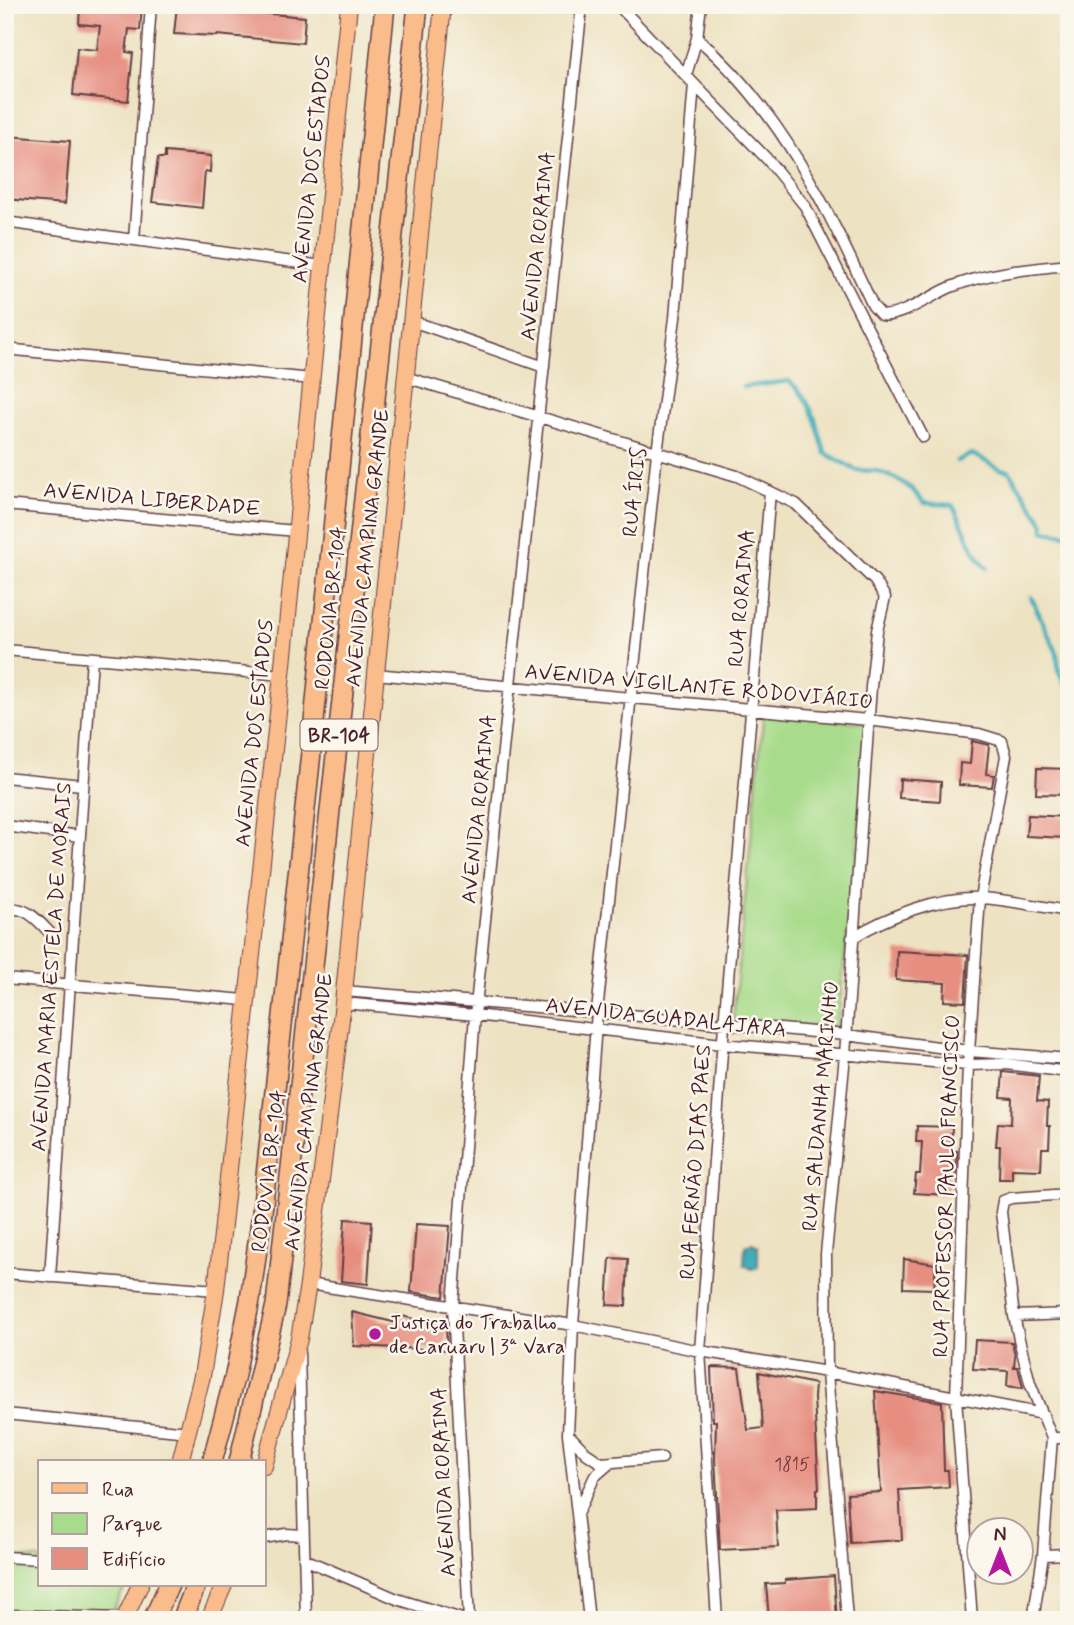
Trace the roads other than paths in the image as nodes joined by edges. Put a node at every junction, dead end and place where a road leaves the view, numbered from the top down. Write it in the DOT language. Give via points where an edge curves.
graph roads {
  1 [pos="9,5"];
  2 [pos="151,5"];
  3 [pos="349,5"];
  4 [pos="385,5"];
  5 [pos="418,5"];
  6 [pos="443,5"];
  7 [pos="582,5"];
  8 [pos="618,5"];
  9 [pos="701,5"];
  10 [pos="697,38"];
  11 [pos="5,53"];
  12 [pos="686,75"];
  13 [pos="694,84"];
  14 [pos="5,222"];
  15 [pos="134,240"];
  16 [pos="1069,265"];
  17 [pos="323,266"];
  18 [pos="412,321"];
  19 [pos="5,349"];
  20 [pos="544,367"];
  21 [pos="405,377"];
  22 [pos="312,379"];
  23 [pos="538,415"];
  24 [pos="923,437"];
  25 [pos="657,453"];
  26 [pos="770,492"];
  27 [pos="5,505"];
  28 [pos="296,531"];
  29 [pos="5,650"];
  30 [pos="92,658"];
  31 [pos="375,674"];
  32 [pos="282,675"];
  33 [pos="510,688"];
  34 [pos="632,697"];
  35 [pos="750,707"];
  36 [pos="868,720"];
  37 [pos="1006,756"];
  38 [pos="5,777"];
  39 [pos="82,785"];
  40 [pos="5,826"];
  41 [pos="79,836"];
  42 [pos="980,898"];
  43 [pos="5,909"];
  44 [pos="1069,911"];
  45 [pos="50,933"];
  46 [pos="852,938"];
  47 [pos="5,979"];
  48 [pos="70,985"];
  49 [pos="344,997"];
  50 [pos="246,1000"];
  51 [pos="477,1002"];
  52 [pos="597,1012"];
  53 [pos="475,1015"];
  54 [pos="724,1025"];
  55 [pos="596,1029"];
  56 [pos="846,1035"];
  57 [pos="722,1044"];
  58 [pos="969,1051"];
  59 [pos="845,1055"];
  60 [pos="1069,1059"];
  61 [pos="968,1065"];
  62 [pos="1069,1072"];
  63 [pos="1069,1194"];
  64 [pos="5,1273"];
  65 [pos="50,1277"];
  66 [pos="309,1284"];
  67 [pos="216,1290"];
  68 [pos="453,1306"];
  69 [pos="1069,1314"];
  70 [pos="1014,1316"];
  71 [pos="573,1325"];
  72 [pos="299,1339"];
  73 [pos="700,1351"];
  74 [pos="827,1372"];
  75 [pos="957,1396"];
  76 [pos="5,1414"];
  77 [pos="1043,1414"];
  78 [pos="189,1432"];
  79 [pos="568,1433"];
  80 [pos="1052,1438"];
  81 [pos="1069,1438"];
  82 [pos="662,1458"];
  83 [pos="181,1460"];
  84 [pos="213,1460"];
  85 [pos="239,1460"];
  86 [pos="266,1460"];
  87 [pos="610,1463"];
  88 [pos="577,1514"];
  89 [pos="303,1535"];
  90 [pos="266,1538"];
  91 [pos="1069,1554"];
  92 [pos="1043,1555"];
  93 [pos="5,1557"];
  94 [pos="38,1559"];
  95 [pos="304,1559"];
  96 [pos="140,1586"];
  97 [pos="169,1586"];
  98 [pos="196,1586"];
  99 [pos="224,1586"];
  100 [pos="5,1615"];
  101 [pos="125,1619"];
  102 [pos="153,1620"];
  103 [pos="181,1620"];
  104 [pos="209,1620"];
  105 [pos="306,1620"];
  106 [pos="467,1620"];
  107 [pos="589,1620"];
  108 [pos="717,1620"];
  109 [pos="847,1620"];
  110 [pos="972,1620"];
  111 [pos="1033,1620"];
  1 -- 11 [label="street"];
  2 -- 15 [label="street"];
  3 -- 17 [label="main road, AVENIDA DOS ESTADOS"];
  4 -- 84 [label="highway, RODOVIA BR-104 / BR-104" via="262,1213 235,1375"];
  5 -- 85 [label="highway, RODOVIA BR-104 / BR-104" via="276,1305"];
  6 -- 18 [label="main road, AVENIDA CAMPINA GRANDE"];
  7 -- 20 [label="street, AVENIDA RORAIMA"];
  8 -- 12 [label="street"];
  9 -- 10 [label="street"];
  10 -- 12 [label="street"];
  10 -- 16 [label="street" via="742,80 779,131 823,200 881,315 896,314 971,280"];
  12 -- 13 [label="street"];
  13 -- 24 [label="street" via="768,160 805,206"];
  13 -- 25 [label="street, RUA ÍRIS" via="675,318"];
  14 -- 15 [label="street"];
  15 -- 17 [label="street"];
  17 -- 22 [label="main road, AVENIDA DOS ESTADOS"];
  18 -- 20 [label="street"];
  18 -- 21 [label="main road, AVENIDA CAMPINA GRANDE"];
  19 -- 22 [label="street"];
  20 -- 23 [label="street, AVENIDA RORAIMA"];
  21 -- 23 [label="street"];
  21 -- 31 [label="main road, AVENIDA CAMPINA GRANDE"];
  22 -- 28 [label="main road, AVENIDA DOS ESTADOS"];
  23 -- 25 [label="street"];
  23 -- 33 [label="street, AVENIDA RORAIMA"];
  25 -- 26 [label="street" via="737,476"];
  25 -- 34 [label="street, RUA ÍRIS"];
  26 -- 35 [label="street, RUA RORAIMA"];
  26 -- 36 [label="street, RUA SALDANHA MARINHO" via="804,511 875,581 885,597"];
  27 -- 28 [label="street, AVENIDA LIBERDADE"];
  28 -- 32 [label="main road, AVENIDA DOS ESTADOS"];
  29 -- 30 [label="street"];
  30 -- 32 [label="street"];
  30 -- 39 [label="street, AVENIDA MARIA ESTELA DE MORAIS"];
  31 -- 33 [label="street, AVENIDA VIGILANTE RODOVIÁRIO"];
  31 -- 49 [label="main road, AVENIDA CAMPINA GRANDE"];
  32 -- 50 [label="main road, AVENIDA DOS ESTADOS"];
  33 -- 34 [label="street, AVENIDA VIGILANTE RODOVIÁRIO"];
  33 -- 51 [label="street, AVENIDA RORAIMA"];
  34 -- 35 [label="street, AVENIDA VIGILANTE RODOVIÁRIO"];
  34 -- 52 [label="street, RUA ÍRIS"];
  35 -- 36 [label="street, AVENIDA VIGILANTE RODOVIÁRIO"];
  35 -- 54 [label="street, RUA FERNÃO DIAS PAES"];
  36 -- 37 [label="street, AVENIDA VIGILANTE RODOVIÁRIO" via="995,737 1002,741"];
  36 -- 46 [label="street, RUA SALDANHA MARINHO"];
  37 -- 42 [label="street, RUA PROFESSOR PAULO FRANCISCO"];
  38 -- 39 [label="street"];
  39 -- 41 [label="street, AVENIDA MARIA ESTELA DE MORAIS"];
  40 -- 41 [label="street"];
  41 -- 48 [label="street, AVENIDA MARIA ESTELA DE MORAIS"];
  42 -- 44 [label="street"];
  42 -- 46 [label="street" via="898,913"];
  42 -- 58 [label="street, RUA PROFESSOR PAULO FRANCISCO"];
  43 -- 45 [label="street" via="32,914"];
  46 -- 56 [label="street, RUA SALDANHA MARINHO"];
  47 -- 48 [label="street"];
  48 -- 50 [label="street"];
  48 -- 65 [label="street, AVENIDA MARIA ESTELA DE MORAIS"];
  49 -- 51 [label="street"];
  49 -- 53 [label="street, AVENIDA GUADALAJARA"];
  49 -- 66 [label="main road, AVENIDA CAMPINA GRANDE"];
  50 -- 67 [label="main road, AVENIDA DOS ESTADOS"];
  51 -- 52 [label="street"];
  51 -- 53 [label="street, AVENIDA RORAIMA"];
  52 -- 54 [label="street"];
  52 -- 55 [label="street, RUA ÍRIS"];
  53 -- 55 [label="street, AVENIDA GUADALAJARA"];
  53 -- 68 [label="street, AVENIDA RORAIMA"];
  54 -- 56 [label="street"];
  54 -- 57 [label="street, RUA FERNÃO DIAS PAES"];
  55 -- 57 [label="street, AVENIDA GUADALAJARA"];
  55 -- 71 [label="street, RUA ÍRIS"];
  56 -- 58 [label="street"];
  56 -- 59 [label="street, RUA SALDANHA MARINHO"];
  57 -- 59 [label="street, AVENIDA GUADALAJARA"];
  57 -- 73 [label="street, RUA FERNÃO DIAS PAES"];
  58 -- 60 [label="street"];
  58 -- 61 [label="street, RUA PROFESSOR PAULO FRANCISCO"];
  59 -- 61 [label="street, AVENIDA GUADALAJARA"];
  59 -- 74 [label="street, RUA SALDANHA MARINHO" via="826,1254"];
  61 -- 62 [label="street, AVENIDA GUADALAJARA" via="1006,1064"];
  61 -- 75 [label="street, RUA PROFESSOR PAULO FRANCISCO"];
  63 -- 70 [label="street" via="1003,1201"];
  64 -- 65 [label="street"];
  65 -- 67 [label="street"];
  66 -- 68 [label="street"];
  66 -- 72 [label="main road, AVENIDA CAMPINA GRANDE"];
  67 -- 78 [label="main road, AVENIDA DOS ESTADOS"];
  68 -- 71 [label="street"];
  68 -- 106 [label="street, AVENIDA RORAIMA"];
  69 -- 70 [label="street"];
  70 -- 77 [label="street" via="1030,1383"];
  71 -- 73 [label="street"];
  71 -- 79 [label="street, RUA ÍRIS"];
  72 -- 86 [label="main road, AVENIDA CAMPINA GRANDE"];
  72 -- 89 [label="street"];
  73 -- 74 [label="street"];
  73 -- 108 [label="street, RUA FERNÃO DIAS PAES"];
  74 -- 75 [label="street"];
  74 -- 109 [label="street, RUA SALDANHA MARINHO"];
  75 -- 77 [label="street"];
  75 -- 110 [label="street, RUA PROFESSOR PAULO FRANCISCO"];
  76 -- 78 [label="street"];
  77 -- 80 [label="street"];
  78 -- 83 [label="main road, AVENIDA DOS ESTADOS"];
  79 -- 87 [label="street" via="586,1453"];
  79 -- 88 [label="street, RUA ÍRIS"];
  80 -- 81 [label="street"];
  80 -- 92 [label="street"];
  82 -- 87 [label="street"];
  87 -- 88 [label="street" via="595,1476"];
  88 -- 107 [label="street, RUA ÍRIS"];
  89 -- 90 [label="street"];
  89 -- 95 [label="street"];
  91 -- 92 [label="street"];
  92 -- 111 [label="street"];
  93 -- 94 [label="street"];
  95 -- 105 [label="street"];
  95 -- 106 [label="street" via="397,1599"];
  96 -- 101 [label="main road"];
  97 -- 102 [label="highway"];
  98 -- 103 [label="highway"];
  99 -- 104 [label="main road"];
  100 -- 101 [label="street"];
}
